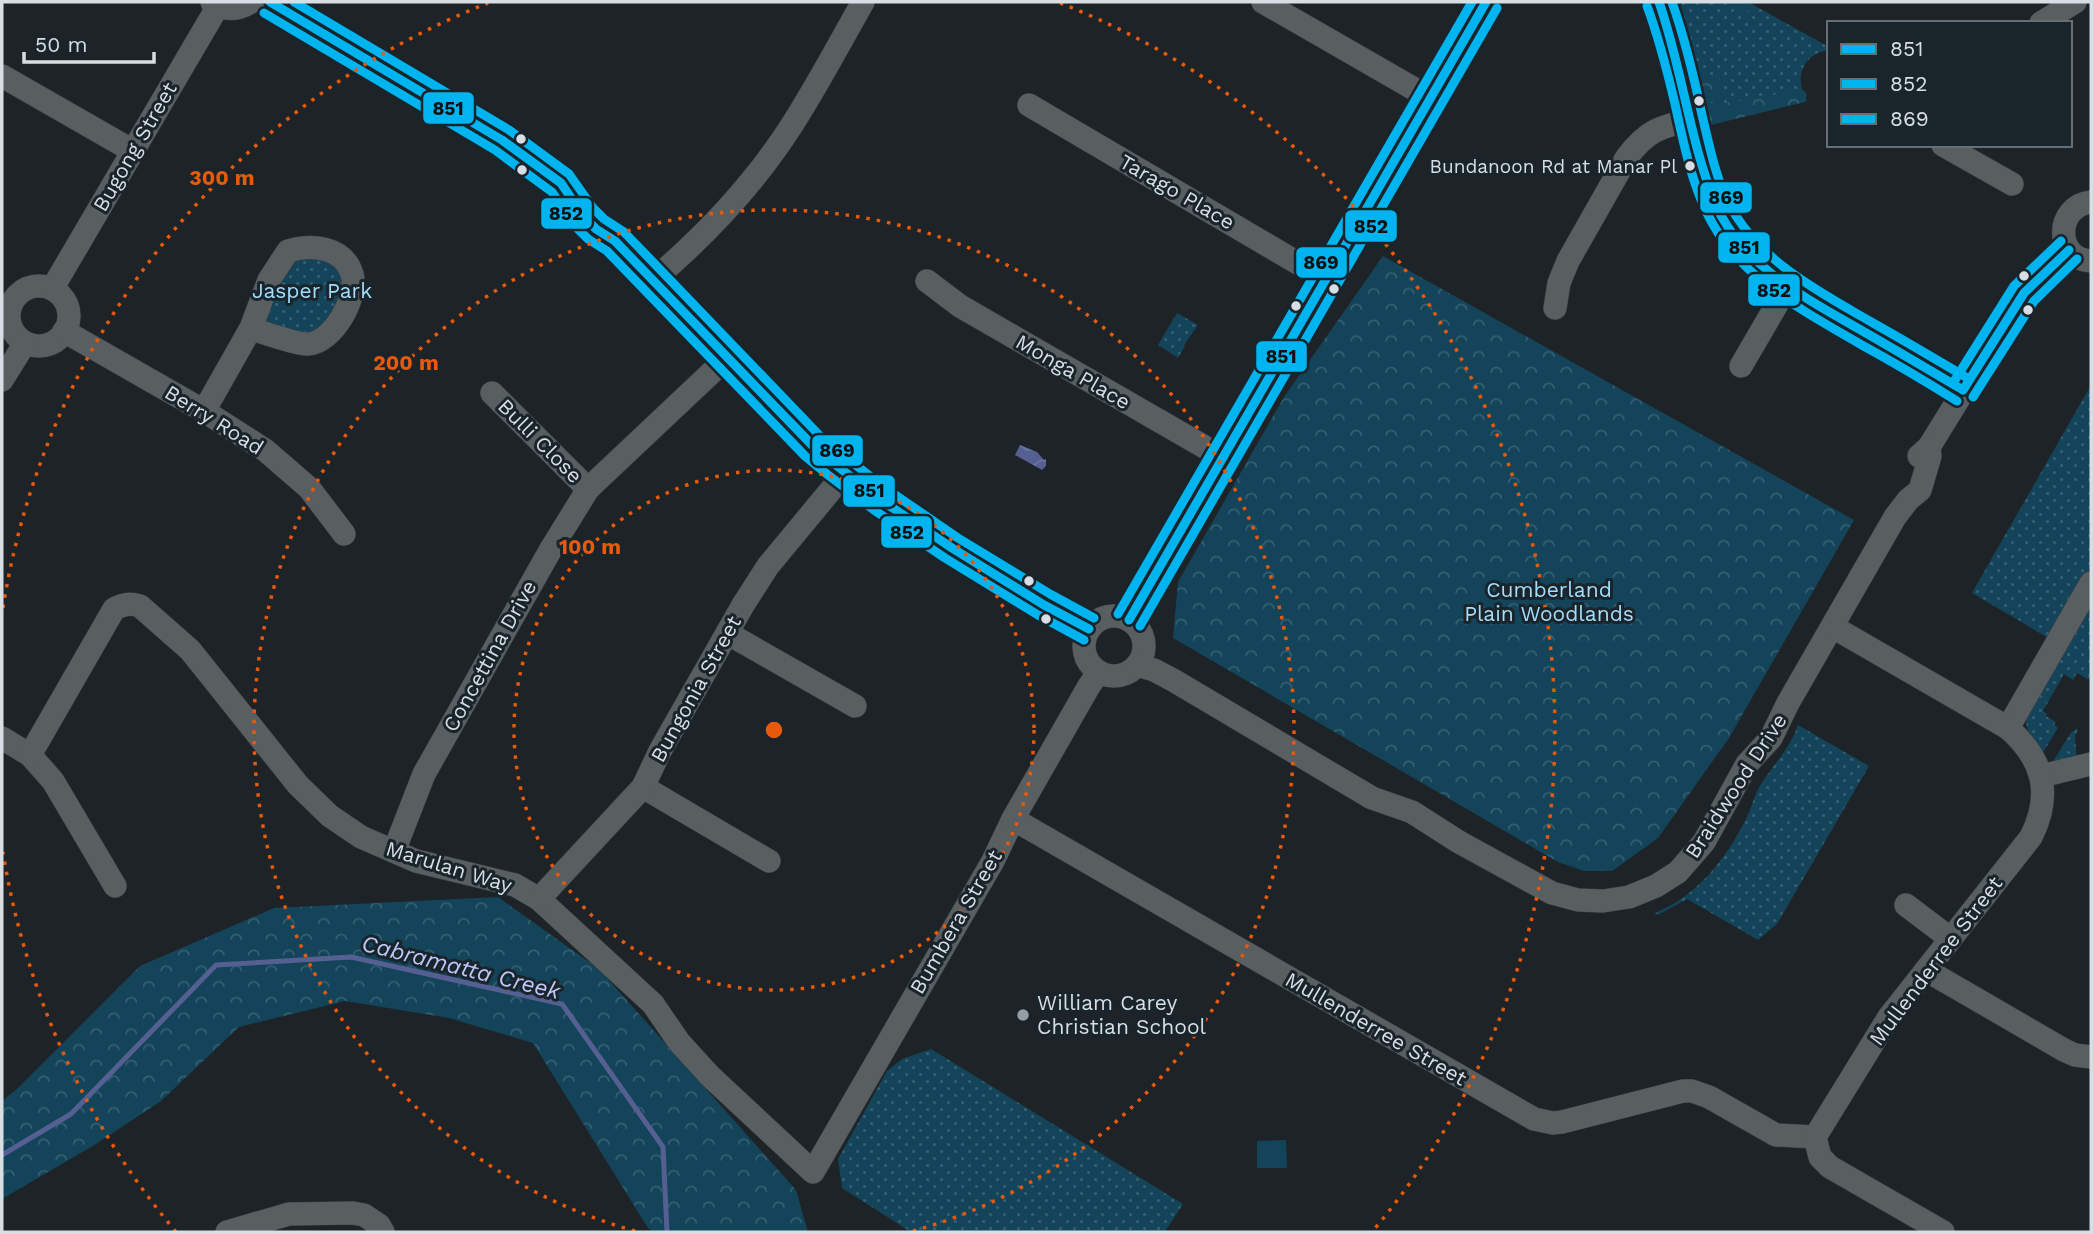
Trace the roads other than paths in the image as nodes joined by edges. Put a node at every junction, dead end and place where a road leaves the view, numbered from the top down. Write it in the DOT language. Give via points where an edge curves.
graph roads {
  1 [pos="251,2"];
  2 [pos="270,2"];
  3 [pos="863,2"];
  4 [pos="1264,2"];
  5 [pos="1486,2"];
  6 [pos="1659,2"];
  7 [pos="2075,2"];
  8 [pos="215,4"];
  9 [pos="2039,15"];
  10 [pos="2,76"];
  11 [pos="1430,98"];
  12 [pos="1029,105"];
  13 [pos="1690,120"];
  14 [pos="1947,147"];
  15 [pos="133,151"];
  16 [pos="2012,184"];
  17 [pos="2091,202"];
  18 [pos="2069,250"];
  19 [pos="2091,261"];
  20 [pos="1325,279"];
  21 [pos="653,280"];
  22 [pos="927,281"];
  23 [pos="1787,287"];
  24 [pos="52,289"];
  25 [pos="7,300"];
  26 [pos="1555,308"];
  27 [pos="251,328"];
  28 [pos="64,331"];
  29 [pos="25,343"];
  30 [pos="728,357"];
  31 [pos="1741,366"];
  32 [pos="2,380"];
  33 [pos="1963,390"];
  34 [pos="492,393"];
  35 [pos="204,411"];
  36 [pos="1222,457"];
  37 [pos="845,473"];
  38 [pos="588,489"];
  39 [pos="344,534"];
  40 [pos="2091,583"];
  41 [pos="1129,620"];
  42 [pos="1833,627"];
  43 [pos="1089,629"];
  44 [pos="727,633"];
  45 [pos="1137,665"];
  46 [pos="1099,672"];
  47 [pos="855,706"];
  48 [pos="2008,728"];
  49 [pos="2,738"];
  50 [pos="30,755"];
  51 [pos="2091,764"];
  52 [pos="2041,776"];
  53 [pos="643,787"];
  54 [pos="1013,820"];
  55 [pos="394,851"];
  56 [pos="769,861"];
  57 [pos="115,886"];
  58 [pos="539,899"];
  59 [pos="1906,905"];
  60 [pos="1951,939"];
  61 [pos="1926,970"];
  62 [pos="2091,1057"];
  63 [pos="1815,1137"];
  64 [pos="813,1172"];
  65 [pos="227,1232"];
  66 [pos="383,1232"];
  67 [pos="1943,1232"];
  1 -- 8 [label="street" via="235,9"];
  2 -- 21 [label="street" via="502,140 561,183 583,216"];
  3 -- 21 [label="street" via="790,128 759,171 710,227"];
  4 -- 11 [label="street"];
  5 -- 11 [label="street"];
  6 -- 13 [label="street"];
  7 -- 9 [label="street"];
  8 -- 15 [label="street, Bugong Street"];
  10 -- 15 [label="street"];
  11 -- 20 [label="street"];
  12 -- 20 [label="street, Tarago Place"];
  13 -- 23 [label="street" via="1706,178 1724,220 1756,262"];
  13 -- 26 [label="street" via="1652,131 1628,157 1568,261"];
  14 -- 16 [label="street"];
  15 -- 24 [label="street, Bugong Street"];
  17 -- 18 [label="street" via="2077,206 2065,222 2064,242"];
  18 -- 19 [label="street"];
  18 -- 33 [label="street, Braidwood Drive" via="2024,293"];
  20 -- 36 [label="street"];
  21 -- 30 [label="street"];
  22 -- 36 [label="street, Monga Place" via="960,306"];
  23 -- 31 [label="street"];
  23 -- 33 [label="street"];
  24 -- 25 [label="street" via="30,287"];
  24 -- 28 [label="street" via="64,299 69,314"];
  25 -- 29 [label="street" via="10,327"];
  27 -- 27 [label="street" via="269,280 289,251 325,248 347,264 353,291 328,337 307,345"];
  27 -- 35 [label="street"];
  28 -- 29 [label="street" via="49,344"];
  28 -- 35 [label="street, Berry Road"];
  29 -- 32 [label="street"];
  30 -- 37 [label="street"];
  30 -- 38 [label="street, Concettina Drive"];
  33 -- 42 [label="street, Braidwood Drive" via="1929,447 1920,490 1895,517"];
  34 -- 38 [label="street, Bulli Close"];
  35 -- 39 [label="street, Berry Road" via="289,470"];
  36 -- 41 [label="street"];
  37 -- 43 [label="street" via="956,551"];
  37 -- 44 [label="street, Bungonia Street" via="768,566"];
  38 -- 55 [label="street, Concettina Drive" via="424,774"];
  40 -- 48 [label="street"];
  41 -- 43 [label="street" via="1102,618"];
  41 -- 45 [label="street" via="1143,640"];
  42 -- 45 [label="street, Braidwood Drive" via="1771,738 1747,764 1693,857 1657,886 1603,901 1578,900 1542,889 1419,815 1372,798 1173,680"];
  42 -- 48 [label="street, Mullenderree Street"];
  43 -- 46 [label="street" via="1086,658"];
  44 -- 47 [label="street"];
  44 -- 53 [label="street, Bungonia Street"];
  45 -- 46 [label="street" via="1119,675"];
  46 -- 54 [label="street, Bumbera Street"];
  48 -- 52 [label="street, Mullenderree Street" via="2028,748"];
  49 -- 50 [label="street"];
  50 -- 55 [label="street, Marulan Way" via="114,609 132,603 190,650 298,785 330,816 361,837"];
  50 -- 57 [label="street" via="53,781"];
  51 -- 52 [label="street"];
  52 -- 60 [label="street, Mullenderree Street" via="2041,809 2031,837"];
  53 -- 56 [label="street"];
  53 -- 58 [label="street, Bungonia Street"];
  54 -- 63 [label="street, Mullenderree Street" via="1534,1119 1562,1122 1692,1091 1776,1135"];
  54 -- 64 [label="street, Bumbera Street"];
  55 -- 58 [label="street, Marulan Way" via="416,861 515,885"];
  58 -- 64 [label="street, Marulan Way" via="653,1004 694,1060"];
  59 -- 60 [label="street"];
  60 -- 61 [label="street, Mullenderree Street"];
  61 -- 62 [label="street" via="2064,1050"];
  61 -- 63 [label="street, Mullenderree Street" via="1875,1037"];
  63 -- 67 [label="street" via="1821,1157 1830,1167"];
  65 -- 66 [label="street" via="289,1214 353,1213 365,1215"];
}
